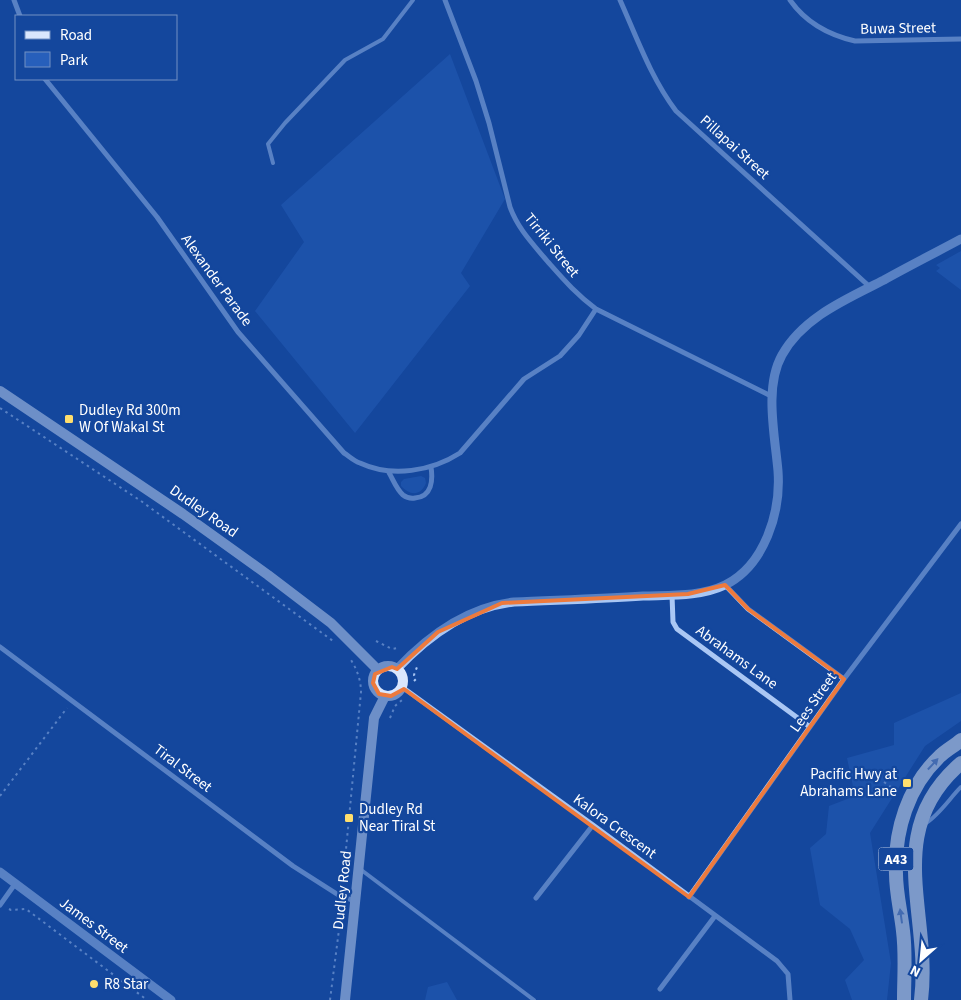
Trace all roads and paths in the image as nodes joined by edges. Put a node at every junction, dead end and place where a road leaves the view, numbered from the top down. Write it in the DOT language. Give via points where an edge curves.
graph roads {
  1 [pos="14,0"];
  2 [pos="413,0"];
  3 [pos="445,0"];
  4 [pos="620,0"];
  5 [pos="790,0"];
  6 [pos="20,15"];
  7 [pos="961,40"];
  8 [pos="46,80"];
  9 [pos="273,163"];
  10 [pos="961,239"];
  11 [pos="870,287"];
  12 [pos="596,309"];
  13 [pos="0,391"];
  14 [pos="771,396"];
  15 [pos="0,408"];
  16 [pos="431,467"];
  17 [pos="388,471"];
  18 [pos="961,524"];
  19 [pos="725,585"];
  20 [pos="672,595"];
  21 [pos="376,641"];
  22 [pos="335,643"];
  23 [pos="0,647"];
  24 [pos="398,648"];
  25 [pos="348,656"];
  26 [pos="417,667"];
  27 [pos="397,669"];
  28 [pos="378,670"];
  29 [pos="844,679"];
  30 [pos="414,681"];
  31 [pos="402,687"];
  32 [pos="385,696"];
  33 [pos="402,700"];
  34 [pos="72,701"];
  35 [pos="390,718"];
  36 [pos="810,727"];
  37 [pos="961,740"];
  38 [pos="961,763"];
  39 [pos="884,782"];
  40 [pos="961,787"];
  41 [pos="898,792"];
  42 [pos="0,796"];
  43 [pos="592,824"];
  44 [pos="920,827"];
  45 [pos="360,868"];
  46 [pos="0,872"];
  47 [pos="343,880"];
  48 [pos="15,884"];
  49 [pos="689,897"];
  50 [pos="536,898"];
  51 [pos="356,901"];
  52 [pos="0,905"];
  53 [pos="9,909"];
  54 [pos="341,914"];
  55 [pos="715,916"];
  56 [pos="660,989"];
  57 [pos="147,1000"];
  58 [pos="171,1000"];
  59 [pos="330,1000"];
  60 [pos="345,1000"];
  61 [pos="534,1000"];
  62 [pos="790,1000"];
  63 [pos="904,1000"];
  64 [pos="921,1000"];
  1 -- 6 [label="street"];
  2 -- 9 [label="lane" via="383,38 345,60 286,123 268,144"];
  3 -- 12 [label="street, Tirriki Street" via="476,81 514,219 577,295"];
  4 -- 11 [label="street, Pillapai Street" via="662,93 676,111"];
  5 -- 7 [label="street, Buwa Street" via="806,19 840,38 855,41"];
  8 -- 17 [label="street, Alexander Parade" via="151,210 238,332 294,396 344,452 359,463"];
  10 -- 11 [label="street"];
  11 -- 14 [label="street" via="815,318 796,336 781,356"];
  12 -- 14 [label="street, Tirriki Street"];
  12 -- 16 [label="street, Alexander Parade" via="560,356 524,379 470,444 448,461"];
  13 -- 28 [label="main road, Dudley Road" via="268,575 331,623"];
  14 -- 19 [label="street" via="778,477 776,512 769,533 751,563"];
  15 -- 22 [label="path" via="141,502"];
  16 -- 17 [label="street, Alexander Parade"];
  16 -- 17 [label="street" via="432,484 426,494 417,498 402,494"];
  18 -- 29 [label="street, Lees Street"];
  19 -- 20 [label="street"];
  19 -- 29 [label="street" via="748,609"];
  20 -- 27 [label="street" via="514,602 490,606 438,632"];
  20 -- 36 [label="street, Abrahams Lane" via="673,622 678,629"];
  21 -- 24 [label="path" via="392,649"];
  23 -- 34 [label="street, Tiral Street"];
  25 -- 47 [label="path" via="361,682 361,692"];
  26 -- 30 [label="path"];
  27 -- 28 [label="main road" via="386,666"];
  27 -- 31 [label="main road" via="403,677"];
  28 -- 32 [label="main road" via="373,683 376,690"];
  29 -- 36 [label="street, Lees Street"];
  31 -- 32 [label="main road" via="394,695"];
  31 -- 43 [label="street, Kalora Crescent"];
  32 -- 45 [label="main road, Dudley Road" via="374,718"];
  33 -- 35 [label="path"];
  34 -- 42 [label="path"];
  34 -- 51 [label="street, Tiral Street" via="293,866 340,896"];
  36 -- 49 [label="street, Lees Street"];
  63 -- 37 [label="highway, A43, one-way" via="904,933 896,875 903,817 915,787 927,770"];
  38 -- 44 [label="highway, A43" via="935,791"];
  39 -- 41 [label="path"];
  40 -- 44 [label="lane" via="933,818"];
  43 -- 49 [label="street, Kalora Crescent"];
  43 -- 50 [label="street"];
  44 -- 64 [label="highway, A43" via="914,875 923,957"];
  45 -- 51 [label="main road, Dudley Road"];
  45 -- 61 [label="lane"];
  46 -- 48 [label="street, James Street"];
  48 -- 52 [label="street"];
  48 -- 58 [label="street, James Street"];
  49 -- 55 [label="street, Kalora Crescent"];
  51 -- 60 [label="main road, Dudley Road"];
  53 -- 57 [label="path" via="26,909"];
  54 -- 59 [label="path"];
  55 -- 56 [label="street"];
  55 -- 62 [label="street, Kalora Crescent" via="777,961 788,974"];
}
